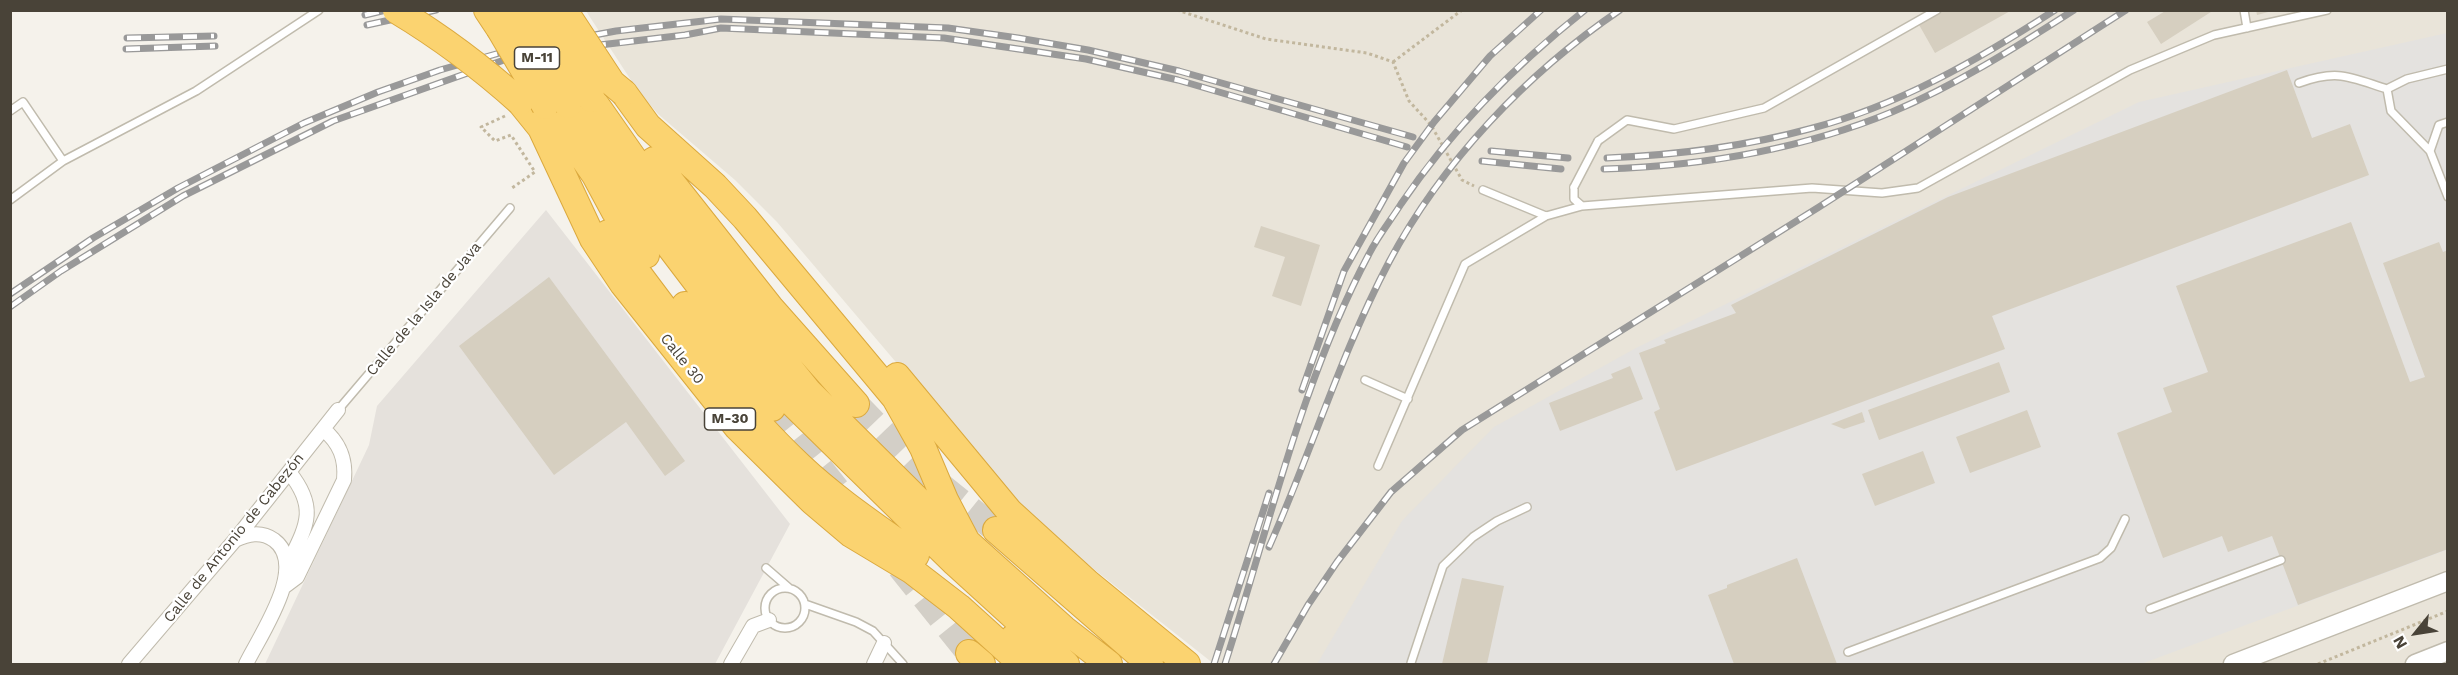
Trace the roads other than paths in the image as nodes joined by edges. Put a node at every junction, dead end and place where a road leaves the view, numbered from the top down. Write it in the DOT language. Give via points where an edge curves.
graph roads {
  1 [pos="319,10"];
  2 [pos="396,10"];
  3 [pos="535,10"];
  4 [pos="546,10"];
  5 [pos="555,10"];
  6 [pos="564,10"];
  7 [pos="573,10"];
  8 [pos="1937,10"];
  9 [pos="2244,10"];
  10 [pos="2327,10"];
  11 [pos="497,16"];
  12 [pos="2247,27"];
  13 [pos="2448,69"];
  14 [pos="2299,83"];
  15 [pos="2387,89"];
  16 [pos="588,103"];
  17 [pos="10,111"];
  18 [pos="2448,122"];
  19 [pos="2430,151"];
  20 [pos="63,161"];
  21 [pos="1483,190"];
  22 [pos="724,195"];
  23 [pos="2448,196"];
  24 [pos="10,201"];
  25 [pos="1582,206"];
  26 [pos="510,208"];
  27 [pos="1546,216"];
  28 [pos="1365,380"];
  29 [pos="1407,399"];
  30 [pos="856,404"];
  31 [pos="772,408"];
  32 [pos="338,410"];
  33 [pos="323,429"];
  34 [pos="1378,466"];
  35 [pos="289,472"];
  36 [pos="1527,507"];
  37 [pos="2126,519"];
  38 [pos="996,530"];
  39 [pos="235,540"];
  40 [pos="968,542"];
  41 [pos="2281,560"];
  42 [pos="287,566"];
  43 [pos="766,568"];
  44 [pos="2448,581"];
  45 [pos="285,586"];
  46 [pos="789,588"];
  47 [pos="805,604"];
  48 [pos="2150,609"];
  49 [pos="768,620"];
  50 [pos="884,644"];
  51 [pos="2448,651"];
  52 [pos="1848,652"];
  53 [pos="1158,656"];
  54 [pos="1411,663"];
  55 [pos="129,664"];
  56 [pos="246,664"];
  57 [pos="731,664"];
  58 [pos="874,664"];
  59 [pos="903,664"];
  60 [pos="1022,664"];
  61 [pos="1043,664"];
  62 [pos="1066,664"];
  63 [pos="1109,664"];
  64 [pos="1187,664"];
  65 [pos="2233,664"];
  66 [pos="2415,664"];
  1 -- 20 [label="lane" via="196,91"];
  2 -- 60 [label="highway, Calle 30 / M-30, bridge" via="486,72 514,108 541,128 592,239 737,427 851,534 911,570"];
  3 -- 16 [label="highway, bridge"];
  4 -- 16 [label="highway"];
  5 -- 16 [label="highway"];
  6 -- 16 [label="highway, bridge" via="612,82"];
  7 -- 16 [label="highway" via="620,82"];
  8 -- 25 [label="lane, bridge" via="1764,108 1674,129 1627,120 1598,141 1574,187 1574,199"];
  9 -- 12 [label="lane"];
  10 -- 12 [label="lane"];
  11 -- 16 [label="highway, M-11, bridge"];
  12 -- 25 [label="lane" via="2214,35 2130,70 1918,188 1882,194 1812,188"];
  13 -- 15 [label="lane" via="2407,79"];
  14 -- 15 [label="lane" via="2321,75 2340,75"];
  15 -- 19 [label="lane" via="2391,111"];
  16 -- 22 [label="highway" via="648,126"];
  16 -- 30 [label="highway"];
  16 -- 31 [label="highway" via="574,146 615,212 666,281"];
  16 -- 40 [label="highway" via="717,278 808,391 923,505"];
  16 -- 61 [label="highway" via="606,231 697,350 799,466 834,497 931,566"];
  16 -- 62 [label="highway" via="636,203 788,399 955,563"];
  17 -- 20 [label="lane" via="23,102"];
  18 -- 19 [label="lane" via="2439,125"];
  19 -- 23 [label="lane"];
  20 -- 24 [label="lane"];
  21 -- 27 [label="lane"];
  22 -- 40 [label="highway" via="895,398"];
  22 -- 53 [label="highway" via="770,229 1009,511 1088,583"];
  25 -- 27 [label="lane"];
  26 -- 32 [label="lane, Calle de la Isla de Java"];
  27 -- 29 [label="lane" via="1465,264"];
  28 -- 29 [label="lane"];
  29 -- 34 [label="lane"];
  32 -- 33 [label="street, Calle de Antonio de Cabezón"];
  33 -- 35 [label="street, Calle de Antonio de Cabezón"];
  33 -- 45 [label="street" via="342,451 344,480 297,578"];
  35 -- 39 [label="street, Calle de Antonio de Cabezón"];
  35 -- 42 [label="street" via="302,488 308,513"];
  36 -- 54 [label="lane" via="1497,520 1443,566"];
  37 -- 52 [label="lane" via="2111,548 2100,558"];
  38 -- 53 [label="highway"];
  39 -- 42 [label="street" via="257,534 268,536 284,551"];
  39 -- 55 [label="street, Calle de Antonio de Cabezón"];
  40 -- 63 [label="highway"];
  41 -- 48 [label="lane"];
  42 -- 45 [label="street"];
  43 -- 46 [label="lane"];
  44 -- 65 [label="street"];
  45 -- 56 [label="street"];
  46 -- 47 [label="lane" via="800,594"];
  46 -- 49 [label="lane" via="776,590 766,600"];
  47 -- 49 [label="lane" via="803,618 793,627 780,628"];
  47 -- 50 [label="lane" via="856,622 873,631"];
  49 -- 57 [label="street" via="753,626"];
  50 -- 58 [label="street"];
  50 -- 59 [label="lane"];
  51 -- 66 [label="street"];
  53 -- 64 [label="highway"];
}
